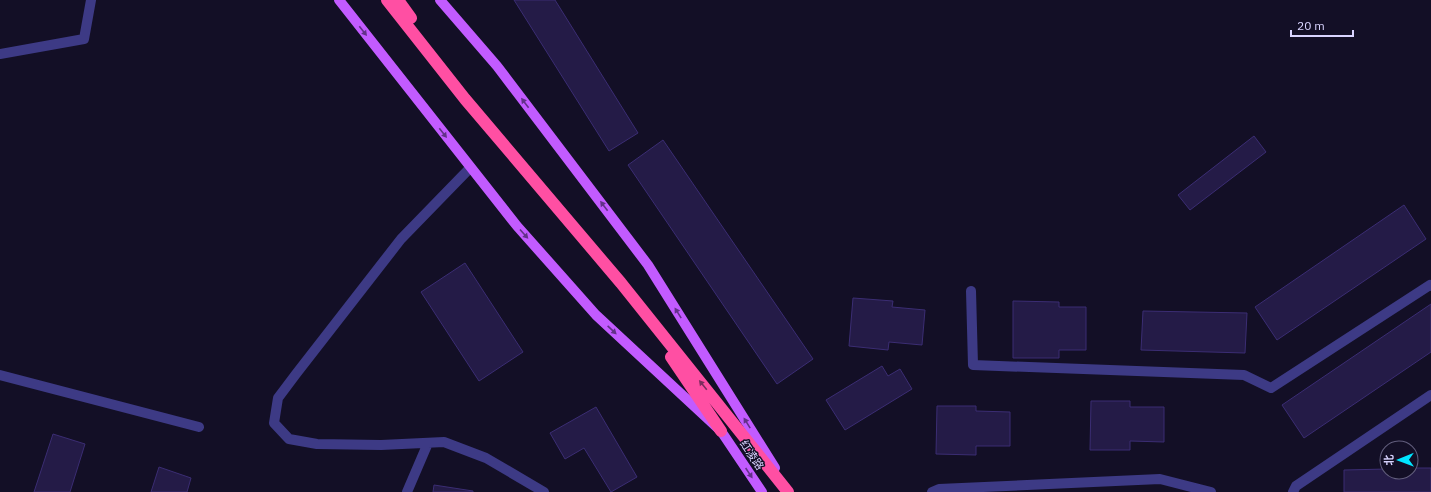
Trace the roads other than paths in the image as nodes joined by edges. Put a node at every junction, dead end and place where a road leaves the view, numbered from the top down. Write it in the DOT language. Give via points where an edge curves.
graph roads {
  1 [pos="91,0"];
  2 [pos="339,0"];
  3 [pos="387,0"];
  4 [pos="398,0"];
  5 [pos="440,0"];
  6 [pos="0,54"];
  7 [pos="465,99"];
  8 [pos="470,168"];
  9 [pos="621,283"];
  10 [pos="1431,286"];
  11 [pos="971,291"];
  12 [pos="0,375"];
  13 [pos="1431,395"];
  14 [pos="199,427"];
  15 [pos="721,431"];
  16 [pos="428,443"];
  17 [pos="407,492"];
  18 [pos="544,492"];
  19 [pos="762,492"];
  20 [pos="789,492"];
  21 [pos="932,492"];
  22 [pos="1212,492"];
  23 [pos="1293,492"];
  1 -- 6 [label="street" via="84,39"];
  2 -- 8 [label="main road, 红凌路, one-way"];
  3 -- 7 [label="highway"];
  4 -- 7 [label="highway"];
  20 -- 5 [label="main road, one-way" via="648,265 497,66"];
  7 -- 9 [label="highway"];
  8 -- 15 [label="main road, 红凌路, one-way" via="517,226 596,315"];
  8 -- 16 [label="street" via="401,239 278,398 274,423 289,439 317,444"];
  9 -- 15 [label="highway"];
  20 -- 9 [label="highway, one-way"];
  10 -- 11 [label="street" via="1271,388 1244,375 973,365"];
  12 -- 14 [label="street"];
  13 -- 23 [label="street" via="1296,486"];
  15 -- 19 [label="main road, 红凌路, one-way"];
  16 -- 17 [label="street"];
  16 -- 18 [label="street" via="444,442 486,458"];
  21 -- 22 [label="street" via="1160,479"];
}
